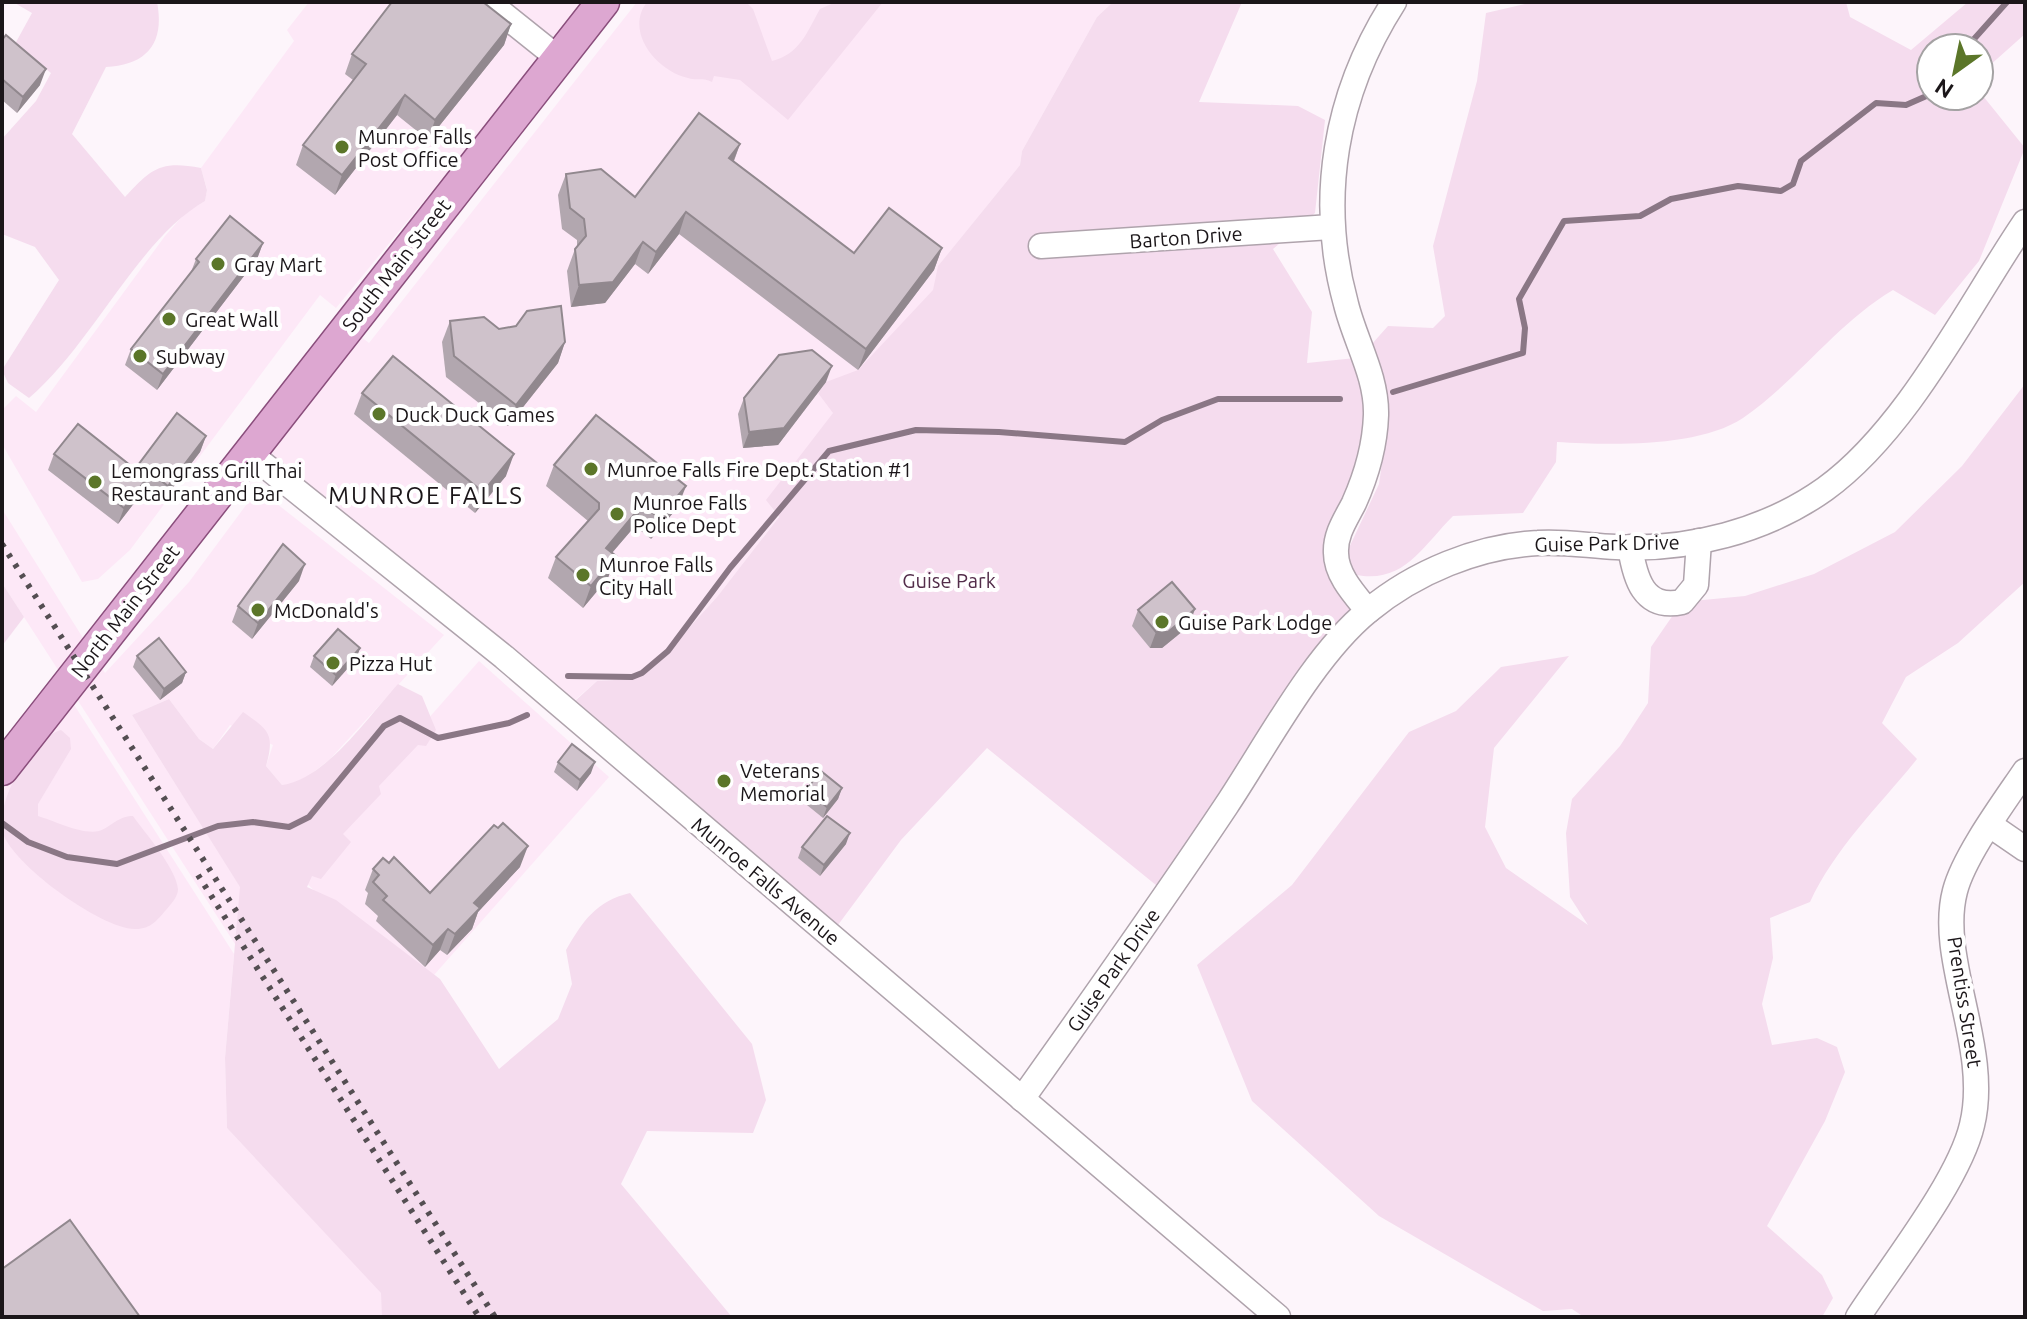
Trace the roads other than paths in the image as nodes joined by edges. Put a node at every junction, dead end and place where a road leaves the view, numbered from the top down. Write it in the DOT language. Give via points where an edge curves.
graph roads {
  1 [pos="488,2"];
  2 [pos="603,2"];
  3 [pos="1394,2"];
  4 [pos="558,58"];
  5 [pos="2025,222"];
  6 [pos="1331,227"];
  7 [pos="1041,246"];
  8 [pos="248,452"];
  9 [pos="1699,541"];
  10 [pos="1630,547"];
  11 [pos="1368,611"];
  12 [pos="2,769"];
  13 [pos="2025,771"];
  14 [pos="1990,825"];
  15 [pos="2025,849"];
  16 [pos="1022,1099"];
  17 [pos="1278,1317"];
  18 [pos="1858,1317"];
  1 -- 4 [label="street"];
  2 -- 4 [label="main road, South Main Street"];
  3 -- 6 [label="street" via="1368,47 1343,116"];
  4 -- 8 [label="main road, South Main Street"];
  5 -- 9 [label="street, Guise Park Drive" via="1905,405 1848,471 1783,514"];
  6 -- 7 [label="street, Barton Drive"];
  6 -- 11 [label="street" via="1347,309 1374,395 1375,432 1370,463 1340,529 1335,553 1345,580"];
  8 -- 12 [label="main road, North Main Street"];
  8 -- 16 [label="street, Munroe Falls Avenue" via="504,657"];
  9 -- 10 [label="street, Guise Park Drive"];
  9 -- 10 [label="street" via="1696,585 1682,602 1670,604 1639,586"];
  10 -- 11 [label="street, Guise Park Drive" via="1552,543 1498,548 1428,573"];
  11 -- 16 [label="street, Guise Park Drive" via="1317,669"];
  13 -- 14 [label="street, Prentiss Street"];
  14 -- 15 [label="street"];
  14 -- 18 [label="street, Prentiss Street" via="1953,903 1955,949 1975,1056 1972,1124 1956,1165"];
  16 -- 17 [label="street, Munroe Falls Avenue"];
}
